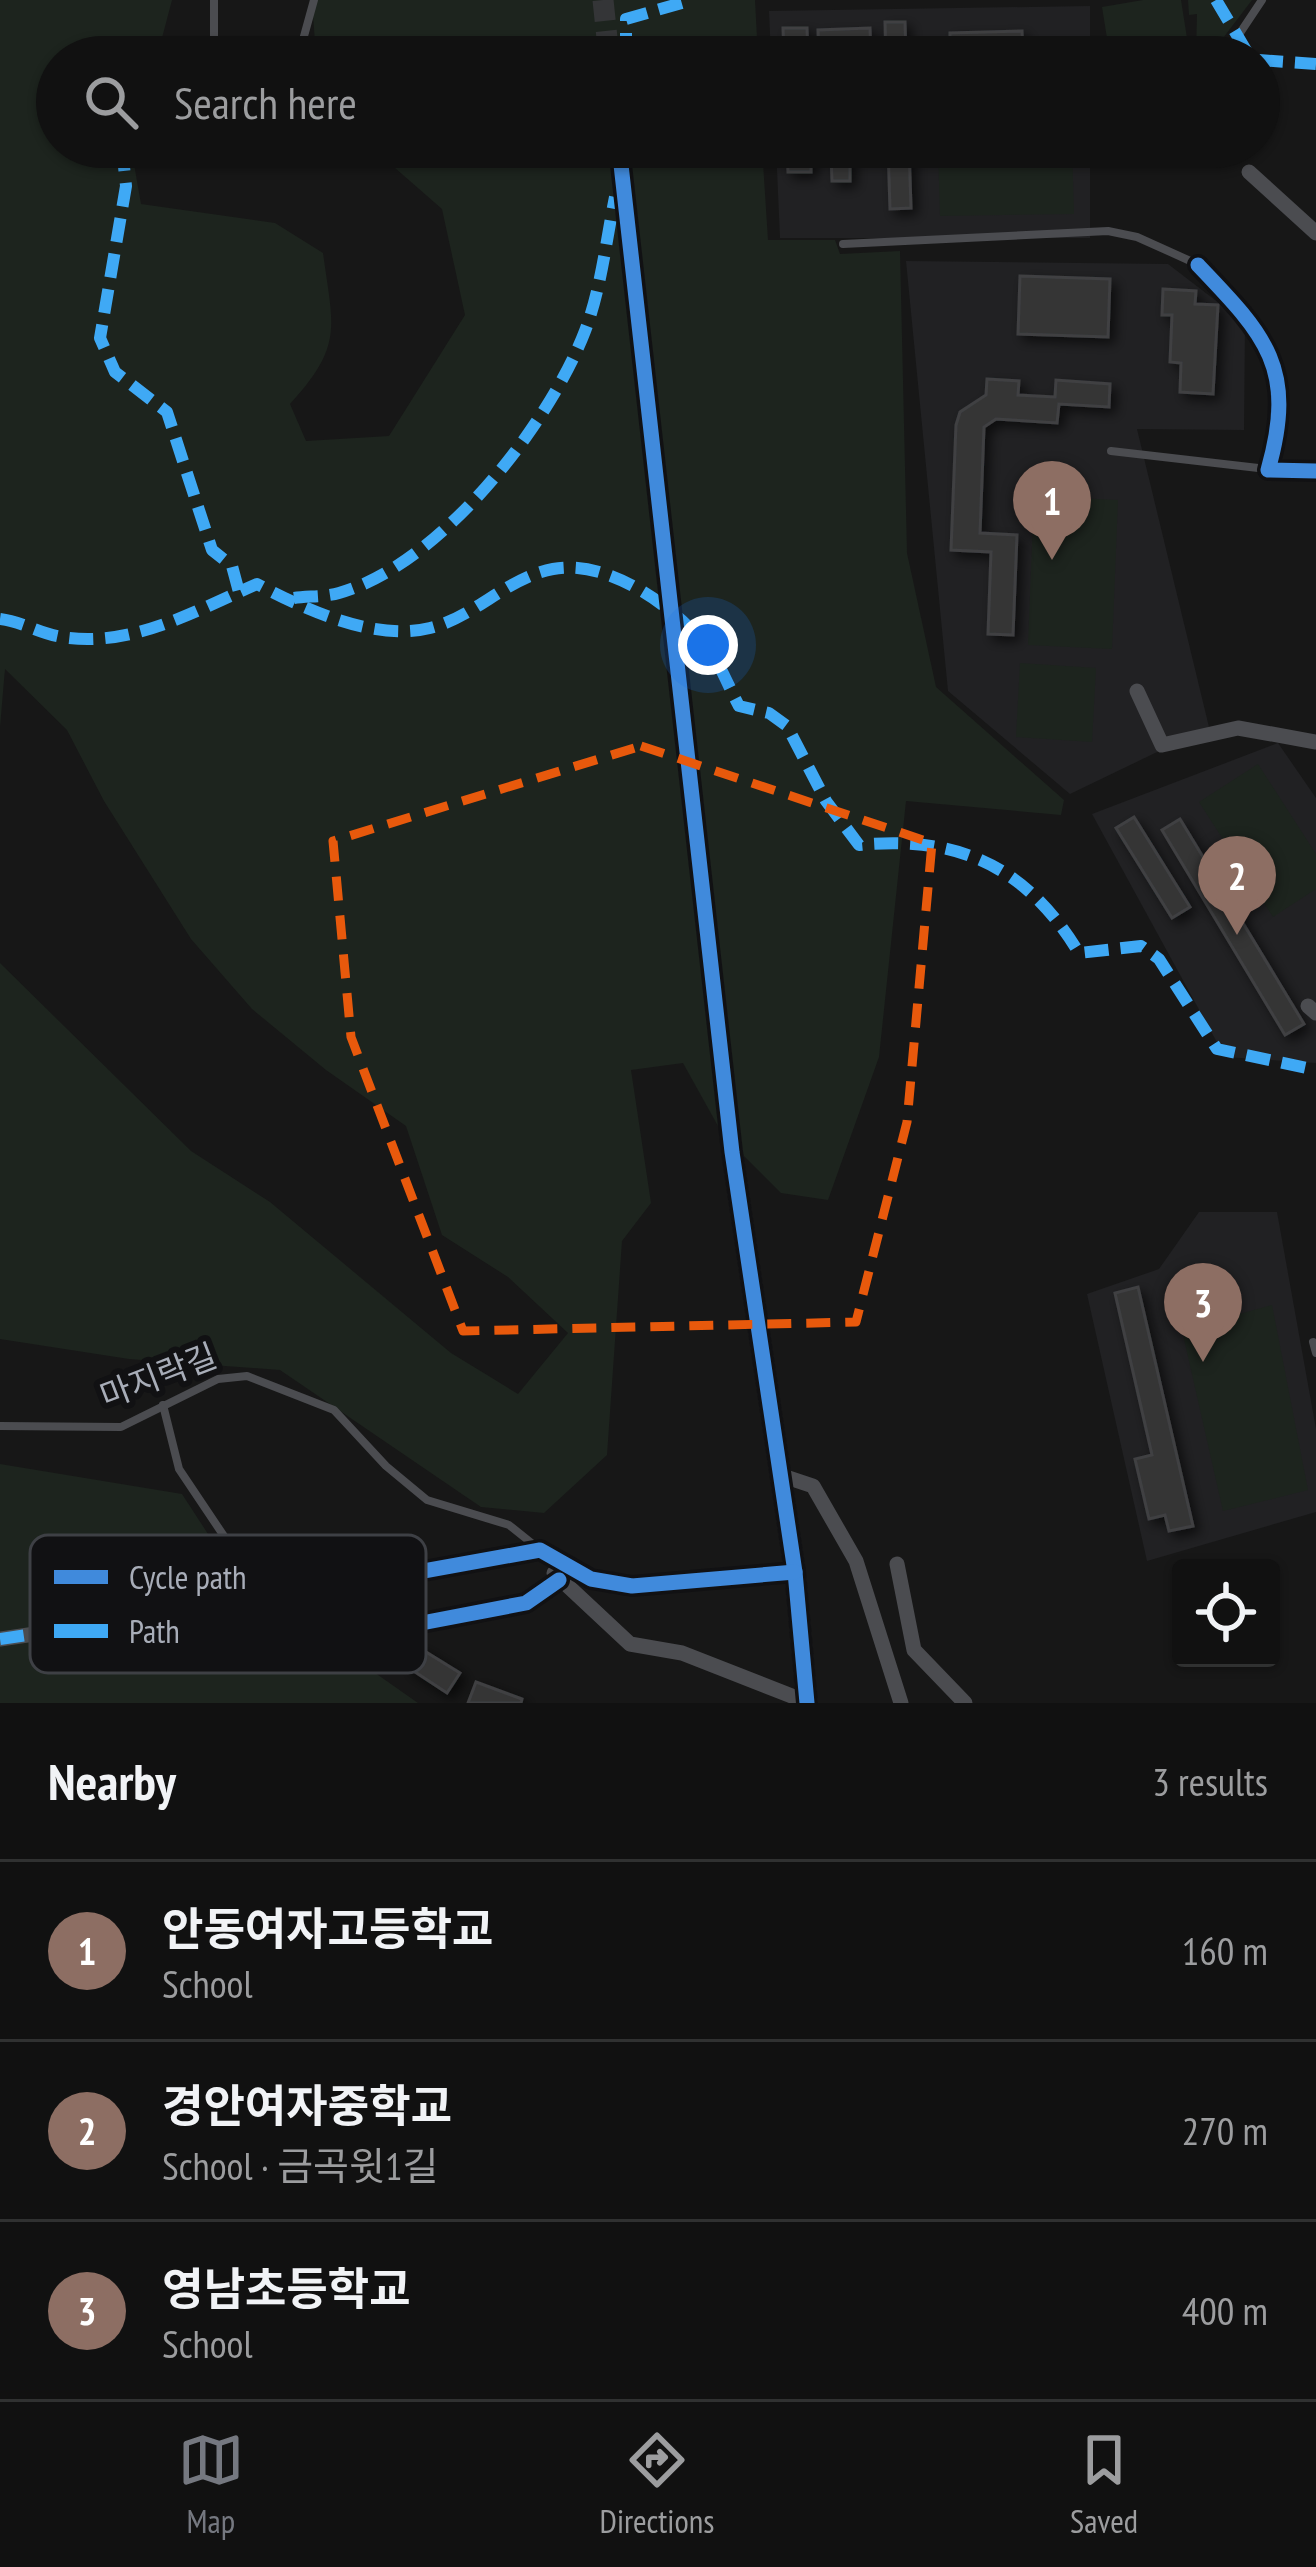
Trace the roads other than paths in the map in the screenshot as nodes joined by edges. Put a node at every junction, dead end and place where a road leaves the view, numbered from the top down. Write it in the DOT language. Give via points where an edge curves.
graph roads {
  1 [pos="214,0"];
  2 [pos="314,0"];
  3 [pos="1262,0"];
  4 [pos="214,36"];
  5 [pos="304,36"];
  6 [pos="1238,36"];
  7 [pos="1249,172"];
  8 [pos="1316,233"];
  9 [pos="843,244"];
  10 [pos="1198,265"];
  11 [pos="1111,451"];
  12 [pos="1268,470"];
  13 [pos="1316,471"];
  14 [pos="1137,691"];
  15 [pos="1316,742"];
  16 [pos="732,1152"];
  17 [pos="163,1406"];
  18 [pos="0,1426"];
  19 [pos="780,1475"];
  20 [pos="223,1535"];
  21 [pos="540,1550"];
  22 [pos="897,1564"];
  23 [pos="426,1571"];
  24 [pos="795,1573"];
  25 [pos="559,1580"];
  26 [pos="426,1622"];
  27 [pos="30,1635"];
  28 [pos="0,1639"];
  29 [pos="807,1702"];
  30 [pos="901,1703"];
  31 [pos="965,1703"];
  1 -- 4 [label="lane"];
  2 -- 5 [label="lane"];
  3 -- 6 [label="lane"];
  7 -- 8 [label="street"];
  9 -- 10 [label="lane" via="1108,231"];
  10 -- 12 [label="street" via="1244,313 1277,369 1282,421"];
  11 -- 12 [label="lane"];
  12 -- 13 [label="street"];
  14 -- 15 [label="street" via="1162,745 1238,728"];
  16 -- 19 [label="street"];
  17 -- 18 [label="lane, 마지락길" via="121,1427"];
  17 -- 20 [label="lane" via="179,1469"];
  17 -- 21 [label="lane, 마지락길" via="218,1379 247,1376 304,1394 334,1410 428,1500 509,1526"];
  19 -- 24 [label="street"];
  19 -- 30 [label="street" via="813,1486 856,1561"];
  21 -- 23 [label="street"];
  21 -- 24 [label="street" via="591,1579 632,1586"];
  21 -- 25 [label="street, 마지락길"];
  22 -- 31 [label="street" via="914,1649"];
  24 -- 29 [label="street"];
  25 -- 26 [label="street" via="526,1603"];
  25 -- 29 [label="street, 마지락길" via="630,1644 682,1653"];
  27 -- 28 [label="street"];
}
